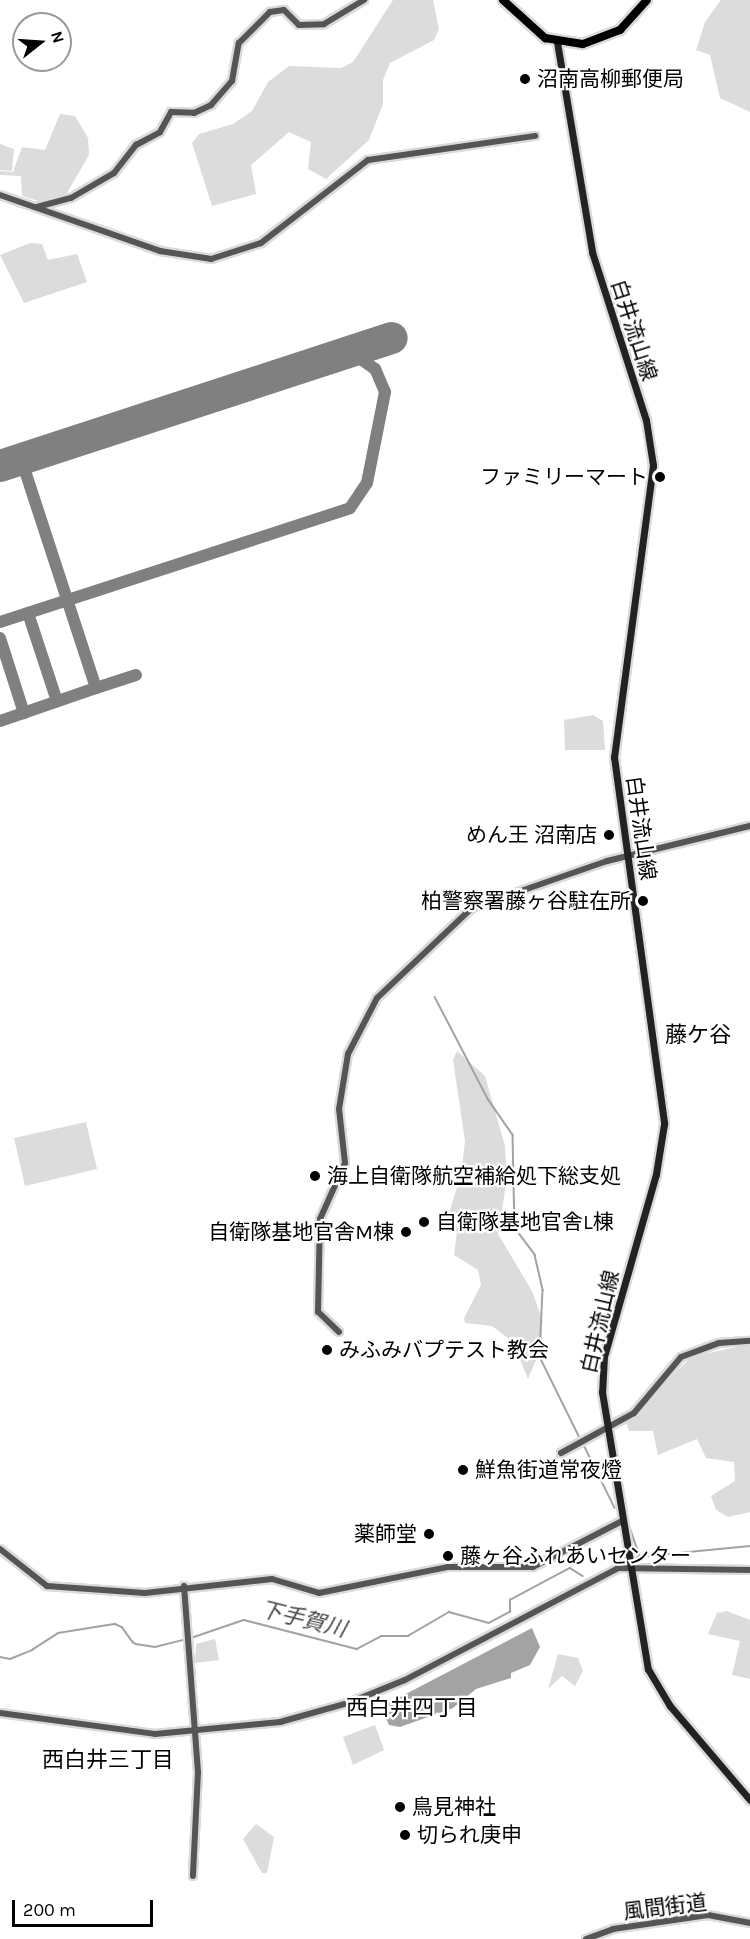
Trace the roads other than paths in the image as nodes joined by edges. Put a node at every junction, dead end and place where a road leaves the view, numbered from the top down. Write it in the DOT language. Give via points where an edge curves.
graph roads {
  1 [pos="364,0"];
  2 [pos="503,0"];
  3 [pos="647,0"];
  4 [pos="557,42"];
  5 [pos="535,136"];
  6 [pos="0,195"];
  7 [pos="37,207"];
  8 [pos="750,826"];
  9 [pos="628,858"];
  10 [pos="339,1332"];
  11 [pos="750,1341"];
  12 [pos="607,1428"];
  13 [pos="561,1453"];
  14 [pos="622,1521"];
  15 [pos="0,1550"];
  16 [pos="629,1566"];
  17 [pos="750,1570"];
  18 [pos="184,1586"];
  19 [pos="0,1713"];
  20 [pos="196,1734"];
  21 [pos="750,1800"];
  22 [pos="193,1876"];
  23 [pos="750,1923"];
  24 [pos="586,1939"];
  1 -- 7 [label="street" via="324,24 299,25 284,10 270,12 239,43 232,81 210,105 194,113 171,112 160,132 136,145 114,173 71,198"];
  2 -- 4 [label="main road" via="532,30"];
  3 -- 4 [label="main road" via="609,37 583,44"];
  4 -- 9 [label="main road, 白井流山線" via="592,252 646,420 653,465 614,740"];
  5 -- 7 [label="street" via="368,160 261,243 211,259 160,251"];
  6 -- 7 [label="street"];
  8 -- 9 [label="street"];
  9 -- 10 [label="street" via="586,868 466,911 367,1012 345,1066 339,1108 343,1173 320,1219 318,1312"];
  9 -- 12 [label="main road, 白井流山線" via="664,1124 656,1174 604,1356 602,1392"];
  11 -- 12 [label="street" via="719,1343 681,1357 634,1413"];
  12 -- 13 [label="street"];
  12 -- 14 [label="main road, 白井流山線"];
  14 -- 16 [label="main road, 白井流山線"];
  14 -- 18 [label="street" via="555,1560 525,1569 448,1567 319,1593 272,1579"];
  15 -- 18 [label="street" via="47,1586 145,1593"];
  16 -- 17 [label="street"];
  16 -- 20 [label="street" via="597,1576 405,1680 364,1697 280,1722"];
  16 -- 21 [label="main road, 白井流山線" via="651,1675 681,1721"];
  18 -- 20 [label="street"];
  19 -- 20 [label="street" via="129,1733"];
  20 -- 22 [label="street"];
  23 -- 24 [label="street, 風間街道" via="708,1915 613,1929"];
}
